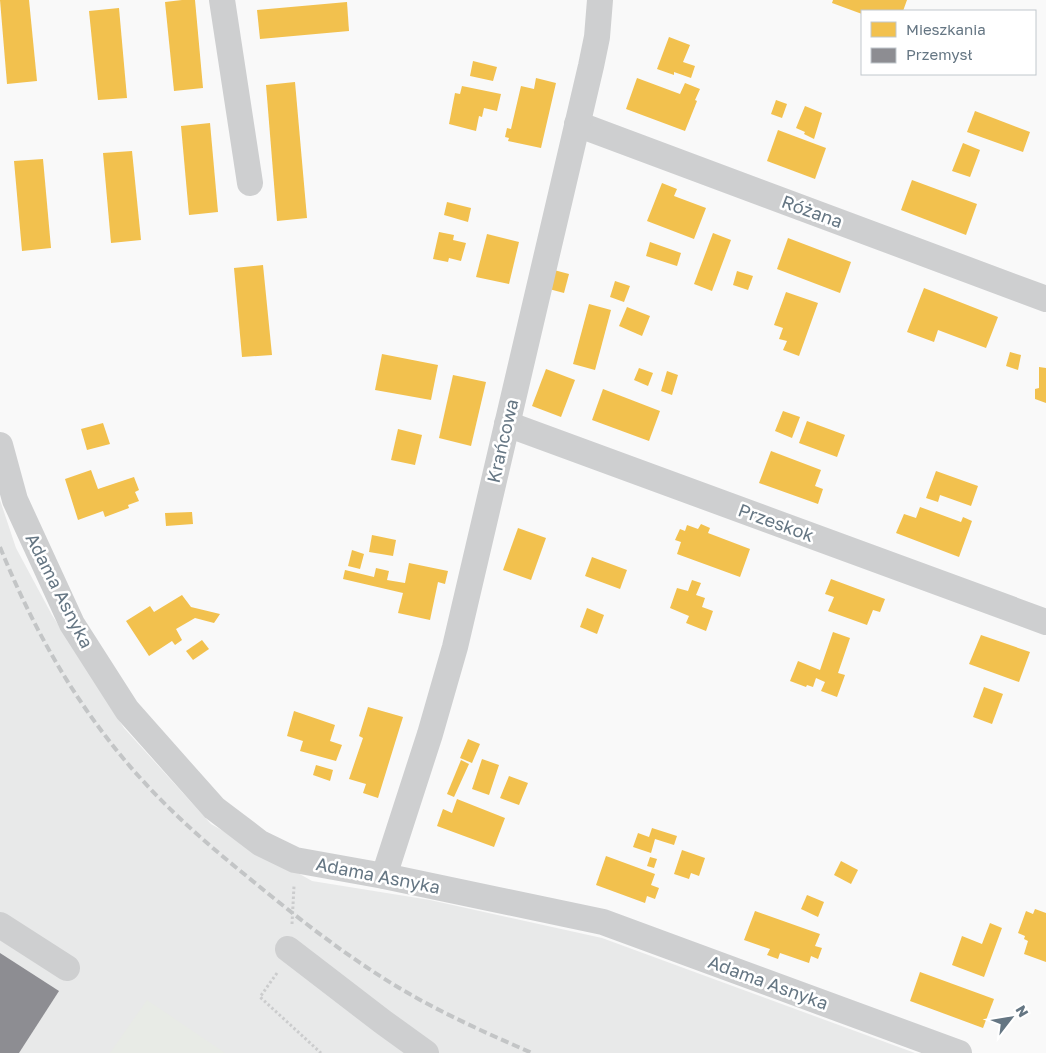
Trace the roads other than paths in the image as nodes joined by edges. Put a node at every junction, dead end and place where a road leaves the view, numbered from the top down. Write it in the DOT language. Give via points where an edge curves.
graph roads {
  1 [pos="222,0"];
  2 [pos="600,0"];
  3 [pos="578,124"];
  4 [pos="250,183"];
  5 [pos="1046,299"];
  6 [pos="507,424"];
  7 [pos="0,445"];
  8 [pos="1046,622"];
  9 [pos="384,876"];
  10 [pos="0,925"];
  11 [pos="288,949"];
  12 [pos="67,968"];
  13 [pos="426,1053"];
  14 [pos="959,1053"];
  1 -- 4 [label="street"];
  2 -- 3 [label="street, Krańcowa" via="595,48"];
  3 -- 5 [label="street, Różana"];
  3 -- 6 [label="street, Krańcowa"];
  6 -- 8 [label="street, Przeskok"];
  6 -- 9 [label="street, Krańcowa" via="453,654"];
  7 -- 9 [label="street, Adama Asnyka" via="15,500 72,624 127,710 214,808 260,844 294,860"];
  9 -- 14 [label="street, Adama Asnyka" via="603,922"];
  10 -- 12 [label="street"];
  11 -- 13 [label="street"];
}
